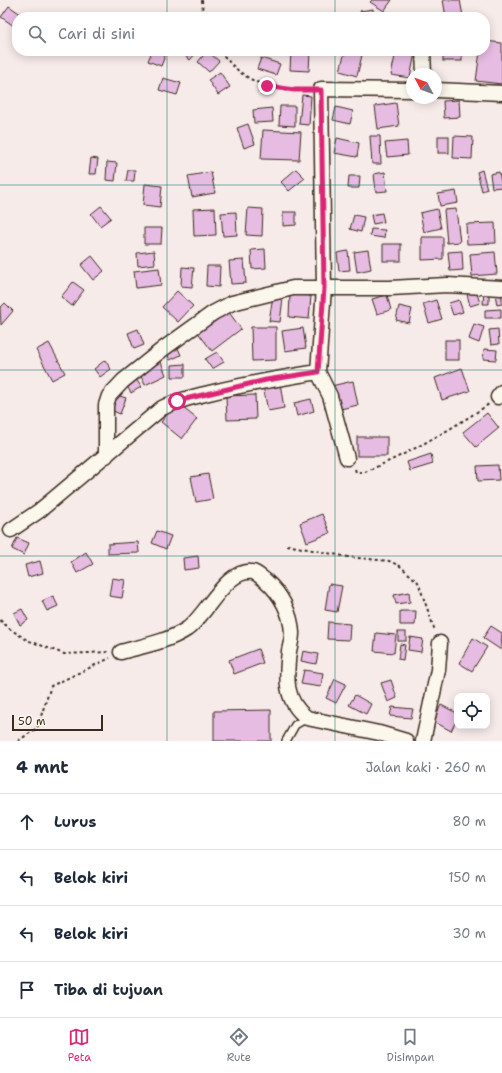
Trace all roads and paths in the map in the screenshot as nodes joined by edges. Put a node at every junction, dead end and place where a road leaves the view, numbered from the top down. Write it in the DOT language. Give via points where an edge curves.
graph roads {
  1 [pos="202,0"];
  2 [pos="203,12"];
  3 [pos="224,56"];
  4 [pos="423,56"];
  5 [pos="424,68"];
  6 [pos="321,90"];
  7 [pos="406,90"];
  8 [pos="442,90"];
  9 [pos="502,93"];
  10 [pos="324,288"];
  11 [pos="502,288"];
  12 [pos="318,372"];
  13 [pos="500,394"];
  14 [pos="106,456"];
  15 [pos="347,458"];
  16 [pos="11,530"];
  17 [pos="287,545"];
  18 [pos="0,620"];
  19 [pos="440,643"];
  20 [pos="121,652"];
  21 [pos="307,718"];
  22 [pos="18,741"];
  23 [pos="286,741"];
  24 [pos="406,741"];
  25 [pos="423,741"];
  1 -- 2 [label="path"];
  3 -- 6 [label="path" via="252,80 267,86"];
  4 -- 5 [label="street"];
  6 -- 7 [label="street"];
  6 -- 10 [label="street"];
  8 -- 9 [label="street"];
  10 -- 11 [label="street" via="447,285"];
  10 -- 12 [label="street"];
  10 -- 14 [label="street" via="293,288 232,303 213,313 164,349 123,381 109,396 106,406"];
  12 -- 14 [label="street" via="266,380 177,401 155,413"];
  12 -- 15 [label="street" via="330,396"];
  13 -- 15 [label="path" via="470,417 434,438 402,456 365,472 356,472"];
  14 -- 16 [label="street" via="39,511"];
  17 -- 19 [label="path" via="348,557 389,560 400,566 418,582"];
  18 -- 20 [label="path" via="27,640 64,654"];
  19 -- 25 [label="street" via="438,670"];
  20 -- 21 [label="street" via="164,640 187,628 237,574 255,572 280,596 286,607 292,634 287,672 289,690 293,705"];
  20 -- 22 [label="path" via="51,686 37,728"];
  21 -- 23 [label="lane" via="295,725"];
  21 -- 24 [label="street"];
}
